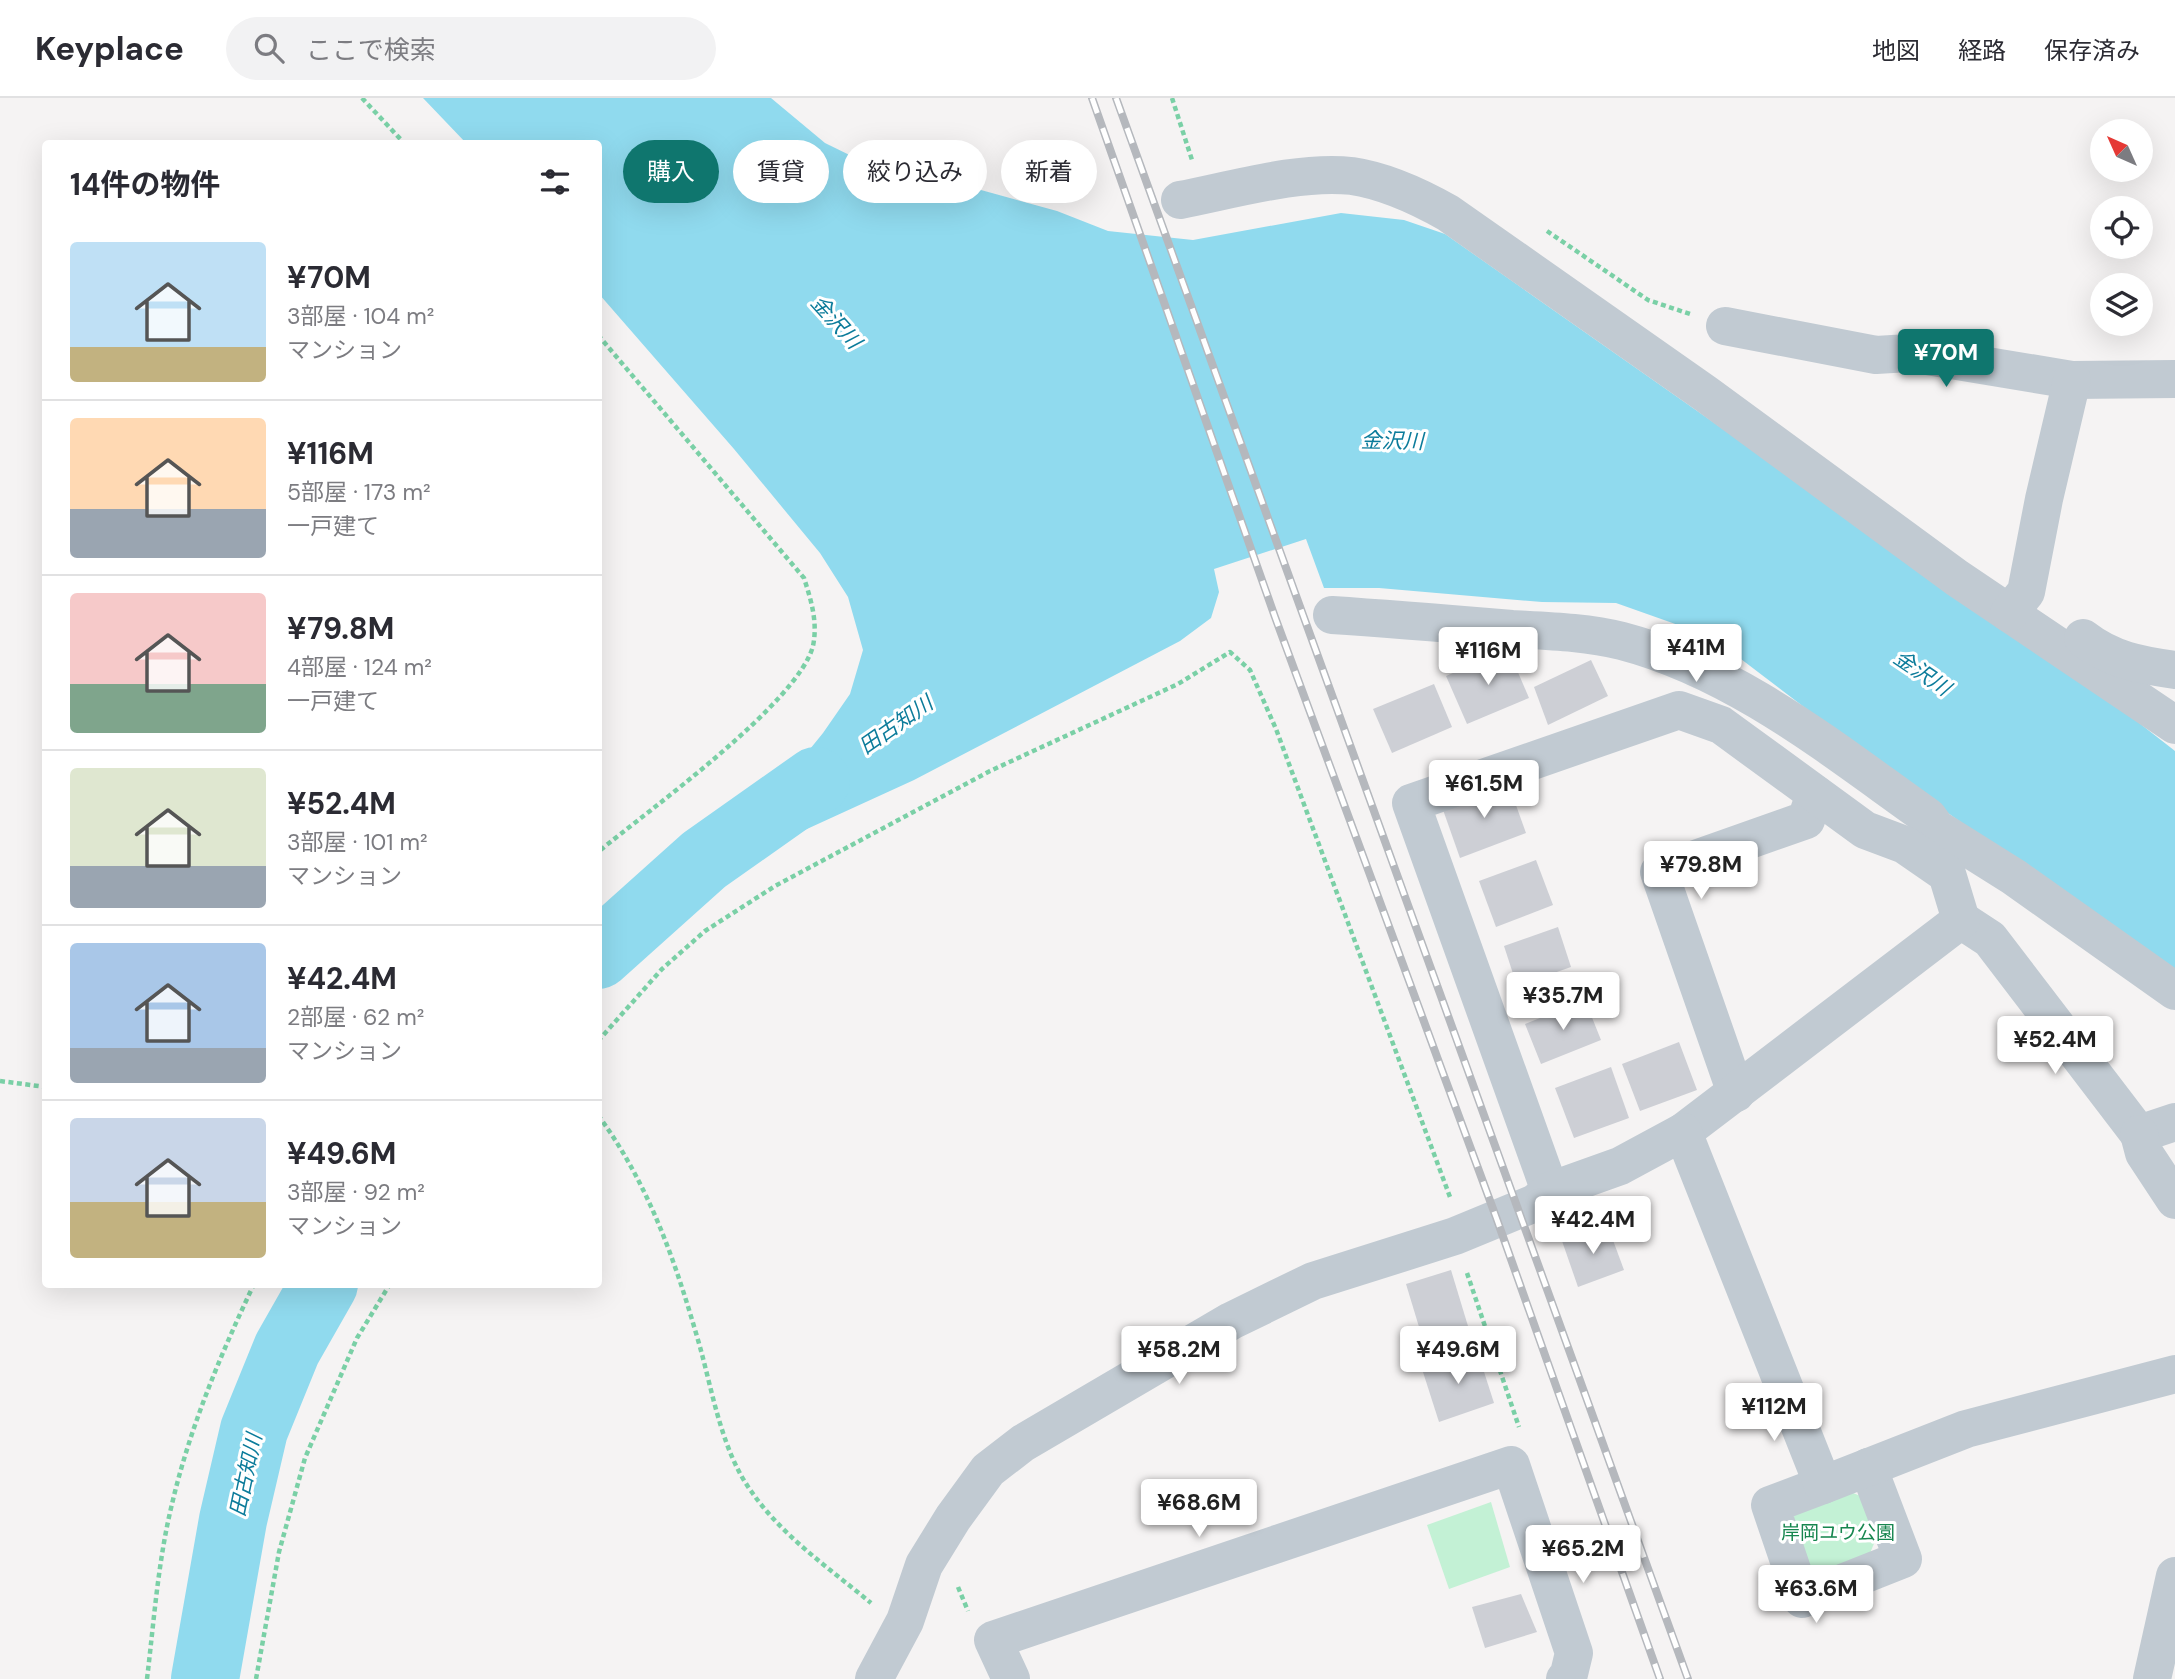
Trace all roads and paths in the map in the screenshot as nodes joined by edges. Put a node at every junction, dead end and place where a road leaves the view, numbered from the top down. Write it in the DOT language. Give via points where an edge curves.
graph roads {
  1 [pos="362,98"];
  2 [pos="1172,98"];
  3 [pos="401,140"];
  4 [pos="1193,161"];
  5 [pos="1180,200"];
  6 [pos="1725,326"];
  7 [pos="602,340"];
  8 [pos="2175,379"];
  9 [pos="2072,380"];
  10 [pos="2017,603"];
  11 [pos="1332,615"];
  12 [pos="2175,670"];
  13 [pos="2175,726"];
  14 [pos="1815,794"];
  15 [pos="602,849"];
  16 [pos="1961,920"];
  17 [pos="2175,990"];
  18 [pos="602,1036"];
  19 [pos="0,1082"];
  20 [pos="42,1087"];
  21 [pos="1736,1093"];
  22 [pos="602,1120"];
  23 [pos="2175,1122"];
  24 [pos="1683,1132"];
  25 [pos="2139,1134"];
  26 [pos="1550,1191"];
  27 [pos="2175,1200"];
  28 [pos="1455,1236"];
  29 [pos="252,1288"];
  30 [pos="388,1288"];
  31 [pos="2175,1374"];
  32 [pos="1868,1467"];
  33 [pos="1823,1485"];
  34 [pos="942,1536"];
  35 [pos="2175,1576"];
  36 [pos="901,1627"];
  37 [pos="993,1640"];
  38 [pos="147,1679"];
  39 [pos="256,1679"];
  40 [pos="874,1679"];
  41 [pos="1011,1679"];
  42 [pos="1565,1679"];
  43 [pos="2152,1679"];
  1 -- 3 [label="path"];
  2 -- 4 [label="path"];
  5 -- 10 [label="street" via="1310,177 1352,176 1419,196"];
  6 -- 9 [label="street" via="1875,355 1909,353"];
  7 -- 15 [label="path" via="804,578 814,611 813,646 799,674 772,708"];
  8 -- 9 [label="street"];
  9 -- 10 [label="street"];
  10 -- 12 [label="street" via="2101,652"];
  10 -- 13 [label="street"];
  11 -- 17 [label="street" via="1590,635 1652,650 1693,666 1759,700"];
  14 -- 16 [label="street" via="1865,830 1905,845 1947,874"];
  14 -- 21 [label="street" via="1806,820 1659,872"];
  14 -- 26 [label="street" via="1721,725 1679,710 1411,803"];
  16 -- 21 [label="street"];
  16 -- 25 [label="street" via="1990,939"];
  18 -- 28 [label="path" via="662,969 705,931 775,886 990,771 1178,684 1230,652 1250,670 1276,729 1456,1212"];
  19 -- 20 [label="path"];
  21 -- 24 [label="street"];
  22 -- 36 [label="path" via="650,1199 679,1273 724,1433 749,1490 782,1530"];
  23 -- 25 [label="street"];
  24 -- 26 [label="street" via="1620,1166"];
  24 -- 33 [label="street"];
  25 -- 27 [label="street" via="2144,1153"];
  26 -- 28 [label="street" via="1535,1203"];
  28 -- 34 [label="street" via="1313,1281 1231,1321 1092,1402 1023,1443 988,1471"];
  29 -- 38 [label="path" via="215,1366 171,1506"];
  30 -- 39 [label="path" via="357,1338 304,1458 279,1552"];
  31 -- 32 [label="street" via="1966,1429"];
  32 -- 33 [label="street"];
  32 -- 33 [label="street" via="1903,1559 1802,1599 1770,1506"];
  34 -- 36 [label="street" via="924,1565"];
  34 -- 37 [label="path" via="961,1598 978,1629"];
  35 -- 43 [label="street"];
  36 -- 40 [label="street"];
  37 -- 41 [label="street"];
  37 -- 42 [label="street" via="1511,1465 1574,1653"];
}
